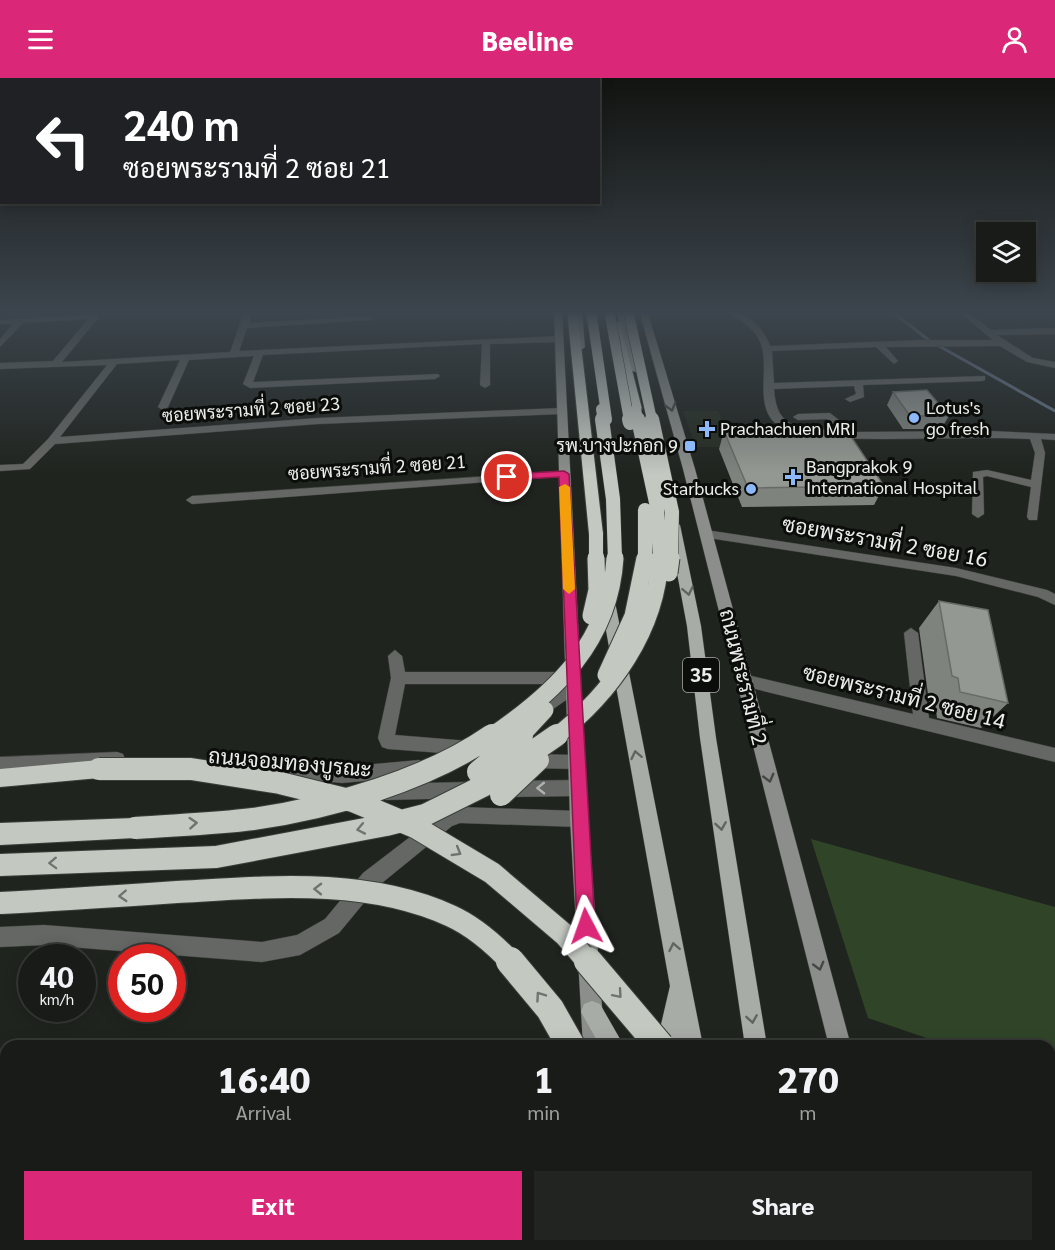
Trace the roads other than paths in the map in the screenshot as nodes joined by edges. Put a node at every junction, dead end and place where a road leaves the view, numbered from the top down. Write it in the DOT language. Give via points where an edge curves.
graph roads {
  1 [pos="37,365"];
  2 [pos="112,365"];
  3 [pos="182,365"];
  4 [pos="255,365"];
  5 [pos="485,365"];
  6 [pos="560,365"];
  7 [pos="578,365"];
  8 [pos="583,365"];
  9 [pos="596,365"];
  10 [pos="597,365"];
  11 [pos="620,365"];
  12 [pos="624,365"];
  13 [pos="636,365"];
  14 [pos="640,365"];
  15 [pos="658,365"];
  16 [pos="768,365"];
  17 [pos="0,366"];
  18 [pos="435,376"];
  19 [pos="982,378"];
  20 [pos="858,384"];
  21 [pos="485,385"];
  22 [pos="769,386"];
  23 [pos="850,399"];
  24 [pos="163,407"];
  25 [pos="561,411"];
  26 [pos="798,417"];
  27 [pos="851,435"];
  28 [pos="1034,435"];
  29 [pos="1055,437"];
  30 [pos="52,441"];
  31 [pos="0,468"];
  32 [pos="564,474"];
  33 [pos="1037,485"];
  34 [pos="192,500"];
  35 [pos="978,514"];
  36 [pos="1033,517"];
  37 [pos="706,534"];
  38 [pos="1055,600"];
  39 [pos="911,633"];
  40 [pos="395,656"];
  41 [pos="399,678"];
  42 [pos="743,680"];
  43 [pos="574,682"];
  44 [pos="595,693"];
  45 [pos="550,705"];
  46 [pos="922,723"];
  47 [pos="483,751"];
  48 [pos="1055,755"];
  49 [pos="577,762"];
  50 [pos="0,764"];
  51 [pos="478,772"];
  52 [pos="0,778"];
  53 [pos="0,785"];
  54 [pos="578,788"];
  55 [pos="501,795"];
  56 [pos="579,819"];
  57 [pos="0,834"];
  58 [pos="0,865"];
  59 [pos="0,903"];
  60 [pos="0,937"];
  61 [pos="681,983"];
  62 [pos="592,1012"];
  63 [pos="568,1040"];
  64 [pos="594,1040"];
  65 [pos="609,1040"];
  66 [pos="655,1040"];
  67 [pos="668,1040"];
  68 [pos="691,1040"];
  69 [pos="755,1040"];
  70 [pos="838,1040"];
  1 -- 17 [label="street"];
  2 -- 30 [label="street"];
  3 -- 24 [label="street"];
  4 -- 18 [label="street" via="250,385"];
  5 -- 21 [label="street"];
  6 -- 25 [label="main road"];
  7 -- 45 [label="highway, bridge" via="596,534 597,590 585,637"];
  61 -- 8 [label="main road, one-way" via="609,608"];
  57 -- 9 [label="highway, one-way, bridge" via="135,828 287,814 377,790 426,770 480,745 521,718 553,690 590,643 610,592 616,541"];
  10 -- 45 [label="highway, bridge" via="616,488 618,553 612,593 600,626 578,667"];
  11 -- 44 [label="highway, bridge" via="642,489 646,552 633,617"];
  12 -- 58 [label="highway, one-way, bridge" via="658,521 660,565 643,634 624,667 571,726 463,799 412,819 216,856"];
  13 -- 69 [label="main road, ถนนพระรามที่ 2 / 35, one-way" via="689,595"];
  14 -- 44 [label="highway, bridge" via="669,494 673,546 668,577 658,603"];
  15 -- 37 [label="main road, ถนนพระรามที่ 2 / 35, one-way"];
  16 -- 22 [label="street"];
  19 -- 20 [label="street"];
  20 -- 22 [label="street"];
  20 -- 23 [label="street" via="861,396"];
  22 -- 27 [label="street" via="772,410 785,426"];
  25 -- 30 [label="street, ซอยพระรามที่ 2 ซอย 23" via="318,422"];
  25 -- 32 [label="main road"];
  26 -- 27 [label="street" via="830,416"];
  27 -- 28 [label="street"];
  28 -- 29 [label="street"];
  28 -- 33 [label="street" via="1041,453"];
  30 -- 31 [label="street" via="27,466"];
  32 -- 34 [label="street, ซอยพระรามที่ 2 ซอย 21"];
  32 -- 43 [label="main road"];
  33 -- 35 [label="street" via="977,474"];
  33 -- 36 [label="street"];
  37 -- 38 [label="street, ซอยพระรามที่ 2 ซอย 16" via="956,572 1042,593"];
  37 -- 42 [label="main road, ถนนพระรามที่ 2 / 35"];
  39 -- 46 [label="street"];
  40 -- 41 [label="street"];
  41 -- 43 [label="street"];
  41 -- 47 [label="street" via="388,742"];
  42 -- 46 [label="street, ซอยพระรามที่ 2 ซอย 14"];
  42 -- 70 [label="main road, ถนนพระรามที่ 2 / 35, one-way"];
  43 -- 47 [label="street, ถนนจอมทองบูรณะ"];
  43 -- 49 [label="main road"];
  44 -- 55 [label="highway, bridge" via="557,740"];
  45 -- 51 [label="highway, bridge"];
  46 -- 48 [label="street, ซอยพระรามที่ 2 ซอย 14"];
  47 -- 49 [label="street" via="515,760"];
  47 -- 50 [label="street, ถนนจอมทองบูรณะ" via="452,764 342,775 176,759"];
  49 -- 54 [label="main road"];
  52 -- 66 [label="highway, one-way, bridge" via="99,769 191,769 280,783 353,801 416,827 492,873 565,935"];
  54 -- 53 [label="street, ถนนจอมทองบูรณะ, one-way" via="345,793 312,786 141,774"];
  54 -- 56 [label="main road"];
  56 -- 60 [label="street" via="460,815 446,820 370,880 332,926 300,945 262,952 44,935"];
  56 -- 62 [label="main road"];
  63 -- 59 [label="highway, one-way, bridge" via="533,986 495,948 456,918 412,901 356,890 294,888"];
  61 -- 67 [label="main road"];
  61 -- 68 [label="main road"];
  62 -- 64 [label="main road"];
  62 -- 65 [label="main road"];
}
